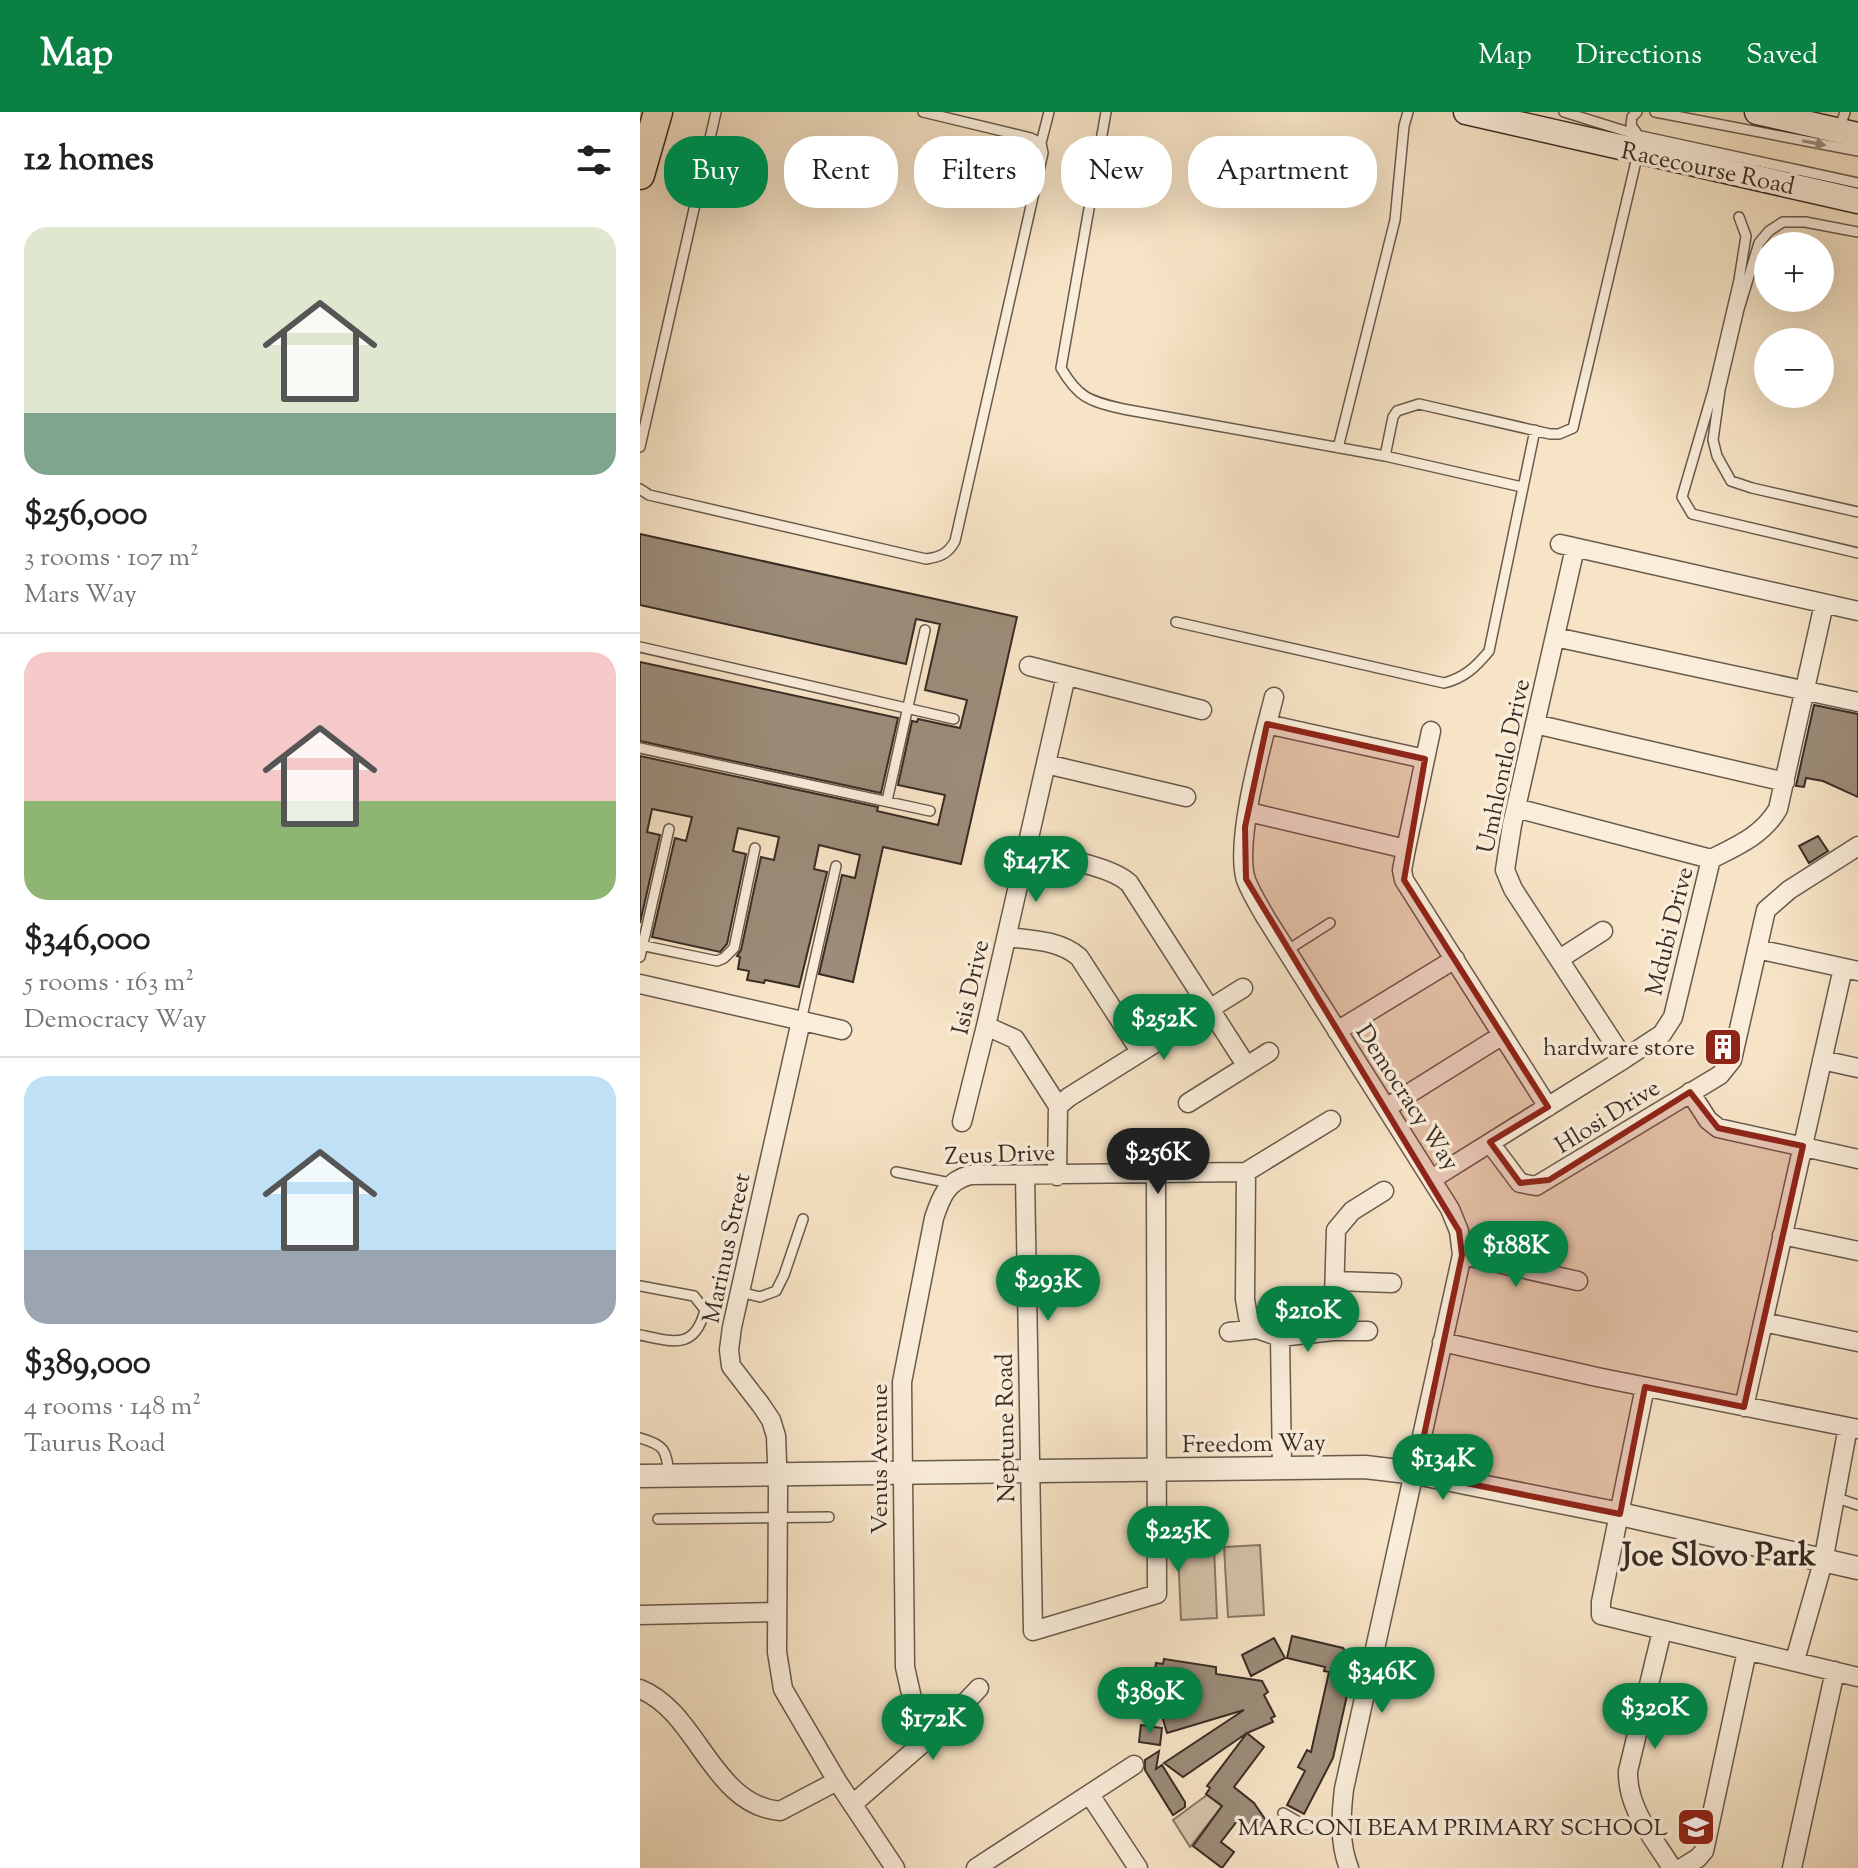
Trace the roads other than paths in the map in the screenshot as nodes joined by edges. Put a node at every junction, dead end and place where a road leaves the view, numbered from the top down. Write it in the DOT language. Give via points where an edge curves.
graph roads {
  1 [pos="658,112"];
  2 [pos="716,112"];
  3 [pos="923,112"];
  4 [pos="1049,112"];
  5 [pos="1106,112"];
  6 [pos="1408,112"];
  7 [pos="1466,112"];
  8 [pos="1564,112"];
  9 [pos="1637,112"];
  10 [pos="1655,112"];
  11 [pos="1757,112"];
  12 [pos="1847,126"];
  13 [pos="1023,136"];
  14 [pos="1043,136"];
  15 [pos="1640,145"];
  16 [pos="1858,151"];
  17 [pos="640,175"];
  18 [pos="1858,183"];
  19 [pos="1858,201"];
  20 [pos="1031,208"];
  21 [pos="1739,217"];
  22 [pos="1858,232"];
  23 [pos="1535,430"];
  24 [pos="640,447"];
  25 [pos="1338,448"];
  26 [pos="1385,456"];
  27 [pos="1522,487"];
  28 [pos="640,489"];
  29 [pos="1858,512"];
  30 [pos="1858,553"];
  31 [pos="1824,604"];
  32 [pos="1858,611"];
  33 [pos="1176,622"];
  34 [pos="925,630"];
  35 [pos="1555,637"];
  36 [pos="640,647"];
  37 [pos="1029,666"];
  38 [pos="1066,676"];
  39 [pos="1804,692"];
  40 [pos="1274,697"];
  41 [pos="1858,702"];
  42 [pos="908,709"];
  43 [pos="1202,710"];
  44 [pos="954,719"];
  45 [pos="1267,724"];
  46 [pos="1535,724"];
  47 [pos="1431,731"];
  48 [pos="640,748"];
  49 [pos="1425,759"];
  50 [pos="1046,764"];
  51 [pos="1785,782"];
  52 [pos="1186,797"];
  53 [pos="887,801"];
  54 [pos="1516,808"];
  55 [pos="930,811"];
  56 [pos="1249,812"];
  57 [pos="669,829"];
  58 [pos="755,848"];
  59 [pos="1406,849"];
  60 [pos="1025,851"];
  61 [pos="1855,853"];
  62 [pos="1711,859"];
  63 [pos="836,866"];
  64 [pos="1330,923"];
  65 [pos="1603,931"];
  66 [pos="1007,937"];
  67 [pos="641,945"];
  68 [pos="1757,949"];
  69 [pos="1286,951"];
  70 [pos="640,957"];
  71 [pos="1561,958"];
  72 [pos="1455,959"];
  73 [pos="1850,970"];
  74 [pos="640,984"];
  75 [pos="1243,988"];
  76 [pos="1208,1008"];
  77 [pos="801,1021"];
  78 [pos="986,1026"];
  79 [pos="842,1030"];
  80 [pos="1337,1031"];
  81 [pos="1501,1036"];
  82 [pos="1140,1051"];
  83 [pos="1269,1052"];
  84 [pos="1624,1059"];
  85 [pos="1822,1060"];
  86 [pos="1246,1065"];
  87 [pos="1858,1068"];
  88 [pos="1690,1092"];
  89 [pos="1188,1103"];
  90 [pos="1058,1106"];
  91 [pos="1548,1107"];
  92 [pos="1386,1108"];
  93 [pos="1331,1120"];
  94 [pos="962,1122"];
  95 [pos="1490,1143"];
  96 [pos="1803,1146"];
  97 [pos="1858,1159"];
  98 [pos="896,1172"];
  99 [pos="1246,1172"];
  100 [pos="1156,1175"];
  101 [pos="1025,1176"];
  102 [pos="1057,1176"];
  103 [pos="1432,1179"];
  104 [pos="950,1183"];
  105 [pos="1384,1191"];
  106 [pos="803,1219"];
  107 [pos="1782,1235"];
  108 [pos="1858,1251"];
  109 [pos="1462,1255"];
  110 [pos="1336,1281"];
  111 [pos="1578,1281"];
  112 [pos="1392,1283"];
  113 [pos="640,1286"];
  114 [pos="740,1292"];
  115 [pos="1763,1322"];
  116 [pos="1257,1329"];
  117 [pos="1333,1331"];
  118 [pos="1368,1331"];
  119 [pos="1229,1332"];
  120 [pos="640,1335"];
  121 [pos="1280,1337"];
  122 [pos="1442,1342"];
  123 [pos="1858,1342"];
  124 [pos="1645,1387"];
  125 [pos="1744,1407"];
  126 [pos="1853,1428"];
  127 [pos="640,1438"];
  128 [pos="1282,1469"];
  129 [pos="1030,1470"];
  130 [pos="1157,1470"];
  131 [pos="1416,1473"];
  132 [pos="778,1474"];
  133 [pos="903,1474"];
  134 [pos="640,1476"];
  135 [pos="669,1476"];
  136 [pos="1834,1497"];
  137 [pos="1858,1505"];
  138 [pos="1620,1514"];
  139 [pos="829,1517"];
  140 [pos="778,1518"];
  141 [pos="658,1519"];
  142 [pos="1823,1562"];
  143 [pos="1858,1568"];
  144 [pos="777,1612"];
  145 [pos="640,1615"];
  146 [pos="1662,1631"];
  147 [pos="1747,1651"];
  148 [pos="1795,1660"];
  149 [pos="1835,1671"];
  150 [pos="1858,1677"];
  151 [pos="979,1688"];
  152 [pos="640,1689"];
  153 [pos="933,1734"];
  154 [pos="1134,1765"];
  155 [pos="837,1781"];
  156 [pos="1090,1795"];
  157 [pos="854,1803"];
  158 [pos="1283,1813"];
  159 [pos="1342,1827"];
  160 [pos="1002,1851"];
  161 [pos="895,1868"];
  162 [pos="976,1868"];
  163 [pos="1013,1868"];
  164 [pos="1138,1868"];
  165 [pos="1349,1868"];
  166 [pos="1672,1868"];
  167 [pos="1682,1868"];
  168 [pos="1792,1868"];
  1 -- 17 [label="main road"];
  2 -- 24 [label="lane"];
  3 -- 13 [label="lane"];
  4 -- 14 [label="lane"];
  5 -- 25 [label="lane" via="1061,368 1071,385 1088,400 1123,409"];
  6 -- 25 [label="lane" via="1395,220"];
  7 -- 15 [label="main road, Racecourse Road"];
  8 -- 15 [label="lane"];
  9 -- 15 [label="lane" via="1631,125"];
  10 -- 16 [label="lane, one-way"];
  11 -- 12 [label="main road"];
  15 -- 18 [label="lane"];
  15 -- 19 [label="main road, Racecourse Road"];
  15 -- 23 [label="lane" via="1578,418 1567,432"];
  20 -- 28 [label="lane" via="950,551 926,559"];
  21 -- 30 [label="lane" via="1746,236 1739,280 1684,503 1692,514"];
  22 -- 29 [label="lane" via="1783,222 1759,243 1723,377 1713,440 1731,481"];
  23 -- 26 [label="lane" via="1419,404 1393,417"];
  23 -- 27 [label="lane"];
  25 -- 26 [label="lane"];
  26 -- 27 [label="lane"];
  27 -- 33 [label="lane" via="1489,651 1460,679 1444,683"];
  31 -- 32 [label="street"];
  31 -- 35 [label="street, Umhlontlo Drive" via="1568,546"];
  31 -- 39 [label="street, Mdubi Drive"];
  34 -- 42 [label="lane"];
  35 -- 39 [label="street"];
  35 -- 46 [label="street, Umhlontlo Drive"];
  36 -- 42 [label="lane"];
  37 -- 38 [label="street"];
  38 -- 43 [label="street"];
  38 -- 50 [label="street, Isis Drive"];
  39 -- 41 [label="street"];
  39 -- 51 [label="street, Mdubi Drive"];
  40 -- 45 [label="street, Democracy Way"];
  42 -- 44 [label="lane"];
  42 -- 53 [label="lane"];
  45 -- 49 [label="street"];
  45 -- 56 [label="street, Democracy Way"];
  46 -- 51 [label="street"];
  46 -- 54 [label="street, Umhlontlo Drive"];
  47 -- 49 [label="street"];
  48 -- 53 [label="lane"];
  49 -- 59 [label="street"];
  50 -- 52 [label="street"];
  50 -- 60 [label="street, Isis Drive"];
  51 -- 62 [label="street, Mdubi Drive" via="1770,823"];
  53 -- 55 [label="lane"];
  54 -- 62 [label="street"];
  54 -- 71 [label="street, Umhlontlo Drive" via="1505,856 1507,878"];
  56 -- 59 [label="street"];
  56 -- 69 [label="street, Democracy Way" via="1242,856 1246,879"];
  57 -- 67 [label="lane"];
  58 -- 67 [label="lane" via="734,948 724,958 717,961"];
  59 -- 72 [label="street" via="1404,880"];
  60 -- 66 [label="street, Isis Drive"];
  60 -- 76 [label="street" via="1121,876"];
  61 -- 68 [label="street, Hlosi Drive" via="1771,904"];
  62 -- 84 [label="street, Mdubi Drive" via="1673,1017 1662,1034"];
  63 -- 77 [label="lane"];
  64 -- 69 [label="lane"];
  65 -- 71 [label="street"];
  66 -- 78 [label="street, Isis Drive"];
  66 -- 82 [label="street" via="1048,943 1079,957"];
  67 -- 70 [label="lane"];
  68 -- 73 [label="street"];
  68 -- 88 [label="street, Hlosi Drive" via="1732,1060 1720,1075"];
  69 -- 80 [label="street, Democracy Way"];
  71 -- 84 [label="street, Umhlontlo Drive"];
  72 -- 80 [label="street"];
  72 -- 81 [label="street"];
  73 -- 85 [label="street"];
  74 -- 77 [label="street"];
  75 -- 76 [label="street"];
  76 -- 82 [label="street"];
  76 -- 86 [label="street"];
  77 -- 79 [label="street"];
  77 -- 114 [label="street, Marinus Street"];
  78 -- 90 [label="street" via="1015,1039"];
  78 -- 94 [label="street, Isis Drive"];
  80 -- 92 [label="street, Democracy Way"];
  81 -- 91 [label="street"];
  81 -- 92 [label="street"];
  82 -- 90 [label="street"];
  83 -- 86 [label="street"];
  84 -- 91 [label="street, Mdubi Drive"];
  85 -- 87 [label="street"];
  85 -- 96 [label="street"];
  86 -- 89 [label="street"];
  88 -- 95 [label="street, Hlosi Drive" via="1536,1186 1520,1183"];
  88 -- 96 [label="street" via="1718,1128"];
  90 -- 102 [label="street"];
  91 -- 95 [label="street, Mdubi Drive"];
  92 -- 103 [label="street, Democracy Way"];
  93 -- 99 [label="street, Zeus Drive"];
  95 -- 103 [label="street, Mdubi Drive"];
  96 -- 97 [label="street"];
  96 -- 107 [label="street"];
  98 -- 104 [label="lane, Zeus Drive"];
  99 -- 100 [label="street, Zeus Drive"];
  99 -- 116 [label="street" via="1245,1299"];
  100 -- 102 [label="street, Zeus Drive"];
  100 -- 130 [label="street"];
  101 -- 102 [label="street, Zeus Drive"];
  101 -- 104 [label="street, Zeus Drive" via="970,1175"];
  101 -- 129 [label="street, Neptune Road"];
  103 -- 109 [label="street, Democracy Way" via="1455,1218"];
  104 -- 133 [label="street, Venus Avenue" via="934,1218 903,1370"];
  105 -- 110 [label="street" via="1352,1211 1336,1230"];
  106 -- 114 [label="lane" via="776,1291 760,1297"];
  107 -- 108 [label="street"];
  107 -- 115 [label="street"];
  109 -- 111 [label="street"];
  109 -- 122 [label="street, Democracy Way"];
  110 -- 112 [label="street"];
  110 -- 117 [label="street"];
  113 -- 120 [label="lane" via="694,1296 705,1310 693,1336 680,1341"];
  114 -- 132 [label="street, Marinus Street" via="731,1366 771,1420"];
  115 -- 123 [label="street"];
  115 -- 125 [label="street"];
  116 -- 119 [label="street"];
  116 -- 121 [label="street"];
  117 -- 118 [label="street"];
  117 -- 121 [label="street"];
  121 -- 128 [label="street"];
  122 -- 124 [label="street"];
  122 -- 131 [label="street, Democracy Way"];
  124 -- 125 [label="street"];
  124 -- 138 [label="street"];
  125 -- 126 [label="street"];
  126 -- 136 [label="street"];
  127 -- 135 [label="lane" via="666,1453"];
  128 -- 130 [label="street, Freedom Way"];
  128 -- 131 [label="street, Freedom Way" via="1365,1467"];
  129 -- 130 [label="street, Freedom Way"];
  129 -- 130 [label="street, Neptune Road" via="1033,1631 1157,1594"];
  129 -- 133 [label="street, Freedom Way"];
  131 -- 138 [label="street, Freedom Way"];
  131 -- 159 [label="street, Democracy Way" via="1347,1775"];
  132 -- 133 [label="street, Freedom Way"];
  132 -- 135 [label="street, Freedom Way"];
  132 -- 140 [label="street, Marinus Street"];
  133 -- 153 [label="street, Venus Avenue" via="905,1667 912,1698"];
  134 -- 135 [label="street, Freedom Way"];
  136 -- 137 [label="lane"];
  136 -- 142 [label="street"];
  138 -- 142 [label="street, Freedom Way"];
  138 -- 146 [label="street" via="1601,1615"];
  139 -- 140 [label="lane"];
  140 -- 141 [label="lane"];
  140 -- 144 [label="street, Marinus Street"];
  142 -- 143 [label="street, Freedom Way"];
  142 -- 148 [label="street"];
  144 -- 145 [label="street"];
  144 -- 155 [label="street, Marinus Street" via="783,1689"];
  146 -- 147 [label="street"];
  146 -- 166 [label="street" via="1628,1787 1635,1810"];
  147 -- 148 [label="street"];
  147 -- 167 [label="street" via="1704,1851"];
  148 -- 149 [label="street"];
  149 -- 150 [label="street"];
  149 -- 168 [label="street"];
  151 -- 153 [label="street"];
  152 -- 155 [label="street" via="670,1710 728,1783 753,1803 780,1811"];
  153 -- 157 [label="street"];
  154 -- 156 [label="street"];
  155 -- 157 [label="street, Marinus Street"];
  156 -- 160 [label="street"];
  156 -- 164 [label="street"];
  157 -- 161 [label="street, Marinus Street"];
  158 -- 159 [label="lane" via="1304,1825"];
  159 -- 165 [label="street, Democracy Way"];
  160 -- 162 [label="street"];
  160 -- 163 [label="street"];
}
